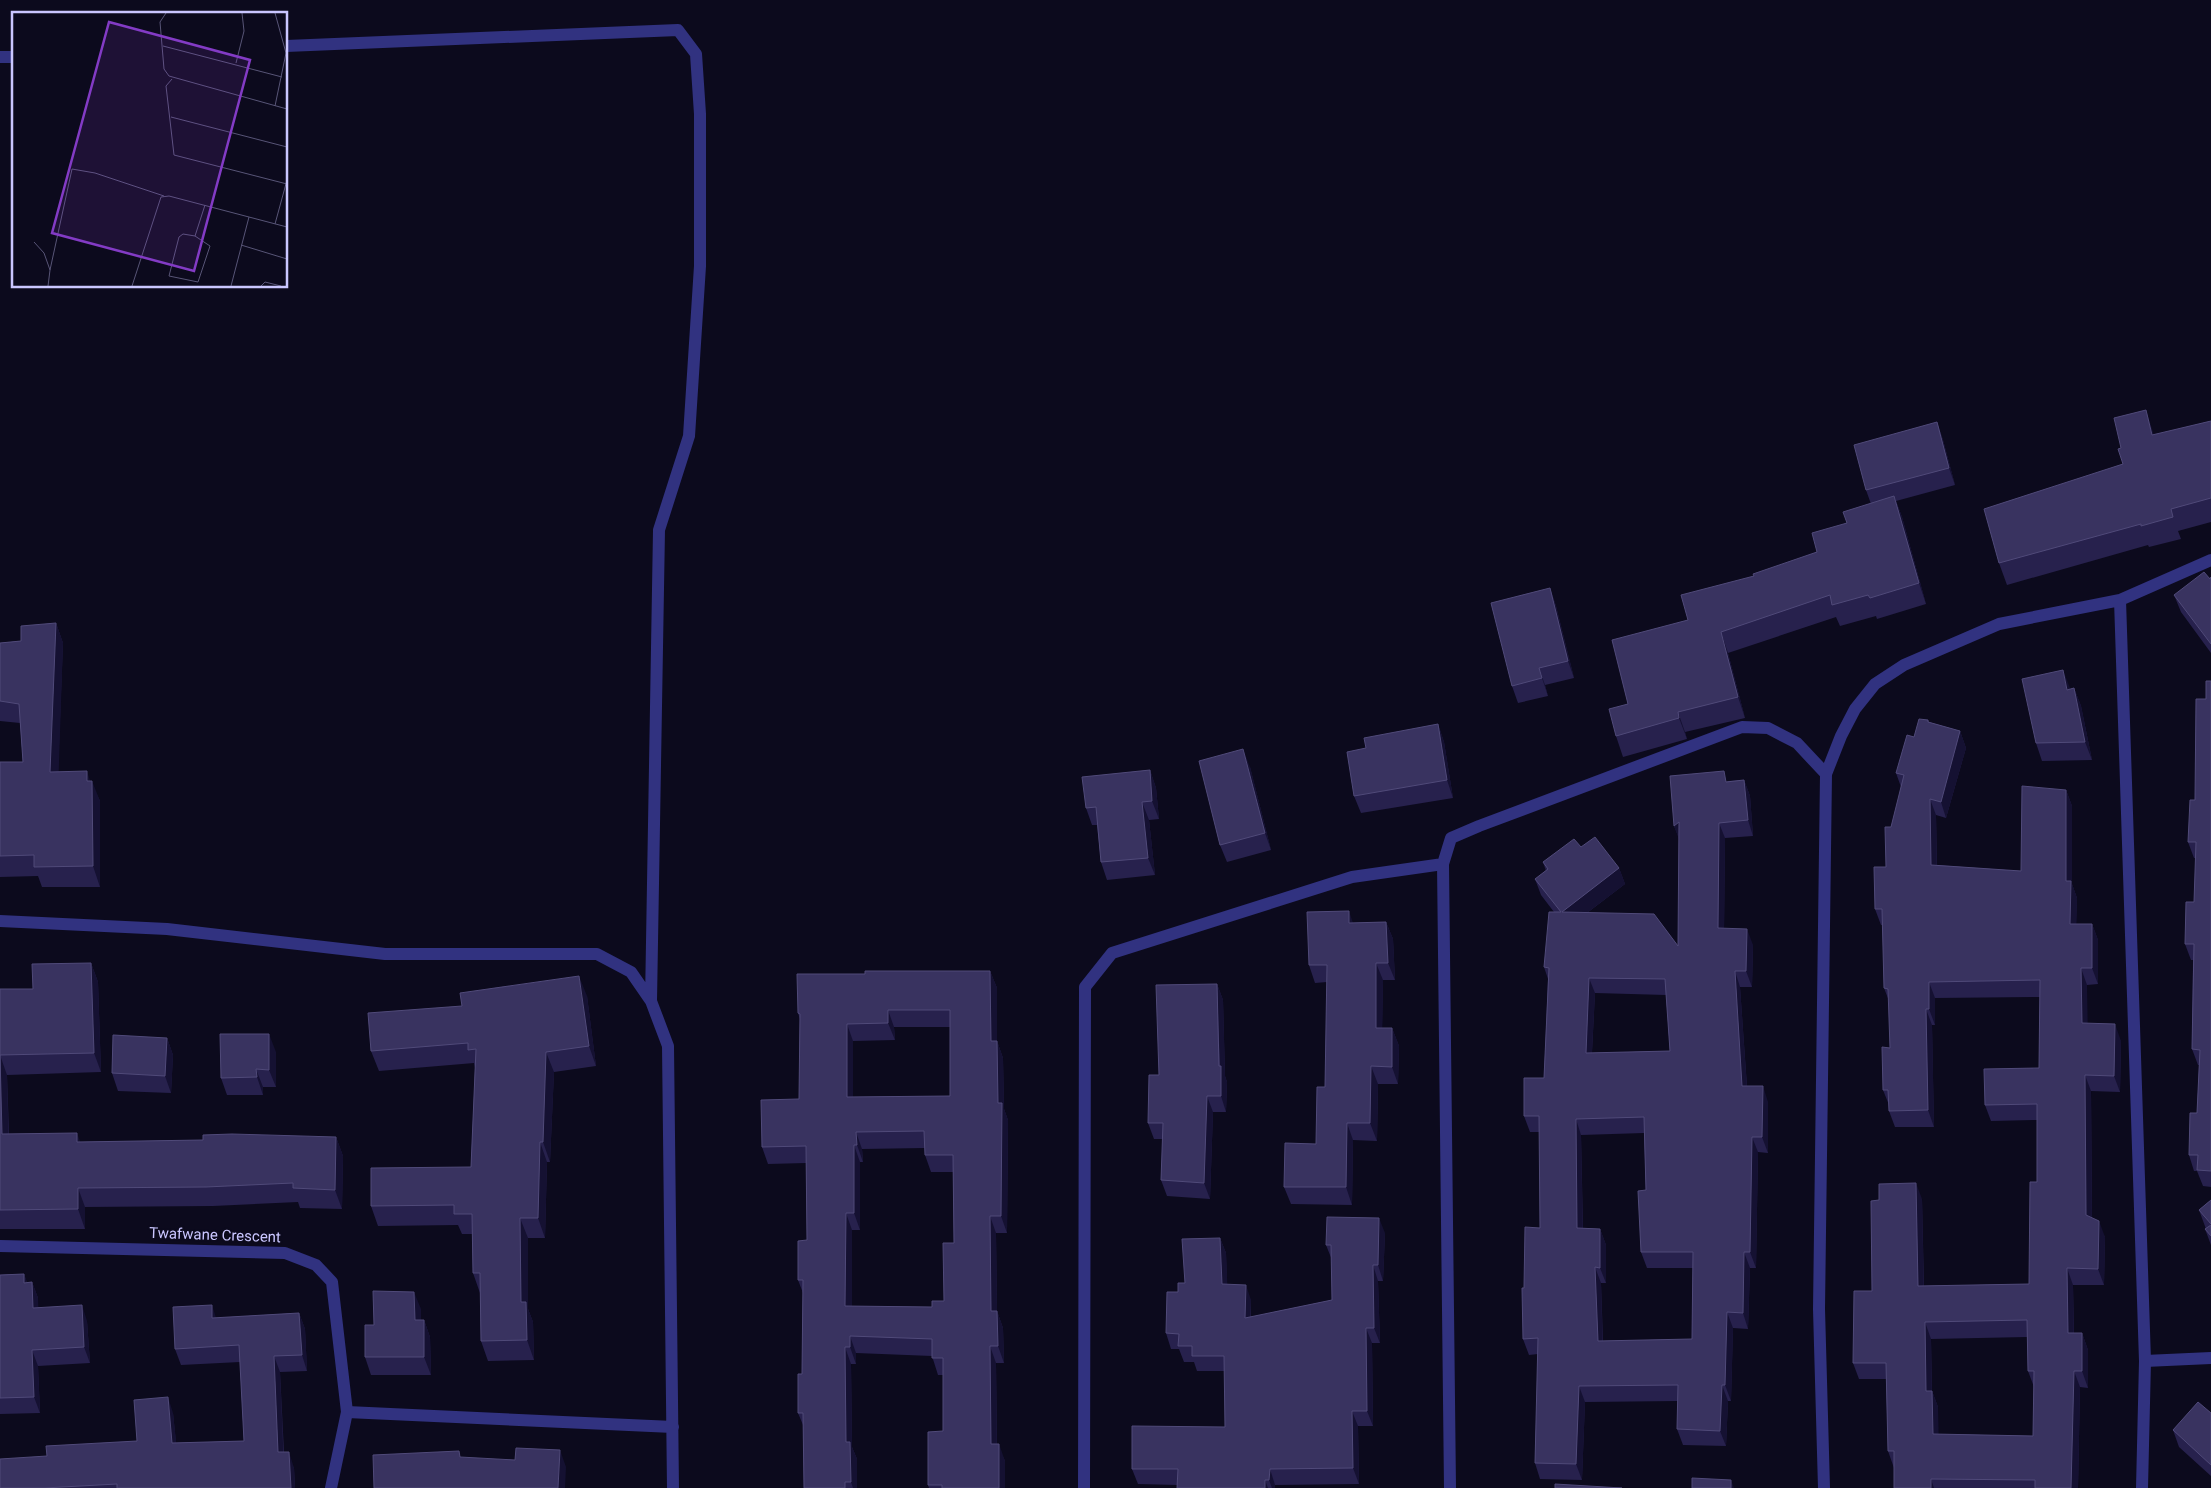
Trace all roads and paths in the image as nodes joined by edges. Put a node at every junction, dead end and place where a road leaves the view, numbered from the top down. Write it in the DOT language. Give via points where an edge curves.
graph roads {
  1 [pos="288,46"];
  2 [pos="2211,560"];
  3 [pos="2120,600"];
  4 [pos="1826,774"];
  5 [pos="1444,864"];
  6 [pos="0,921"];
  7 [pos="651,1001"];
  8 [pos="0,1246"];
  9 [pos="2211,1358"];
  10 [pos="2145,1361"];
  11 [pos="347,1412"];
  12 [pos="673,1427"];
  13 [pos="331,1488"];
  14 [pos="673,1488"];
  15 [pos="1084,1488"];
  16 [pos="1450,1488"];
  17 [pos="1824,1488"];
  18 [pos="2142,1488"];
  1 -- 7 [label="street" via="678,30 696,54 700,114 700,266 689,436 659,530"];
  2 -- 3 [label="street"];
  3 -- 4 [label="street" via="1999,624 1904,665 1875,684 1855,710"];
  3 -- 10 [label="street"];
  4 -- 5 [label="street" via="1797,743 1768,728 1742,727 1451,838"];
  4 -- 17 [label="street" via="1819,1309"];
  5 -- 15 [label="street" via="1352,878 1112,953 1085,987"];
  5 -- 16 [label="street"];
  6 -- 7 [label="street" via="167,929 385,954 597,954 631,972"];
  7 -- 12 [label="street" via="668,1046"];
  8 -- 11 [label="street, Twafwane Crescent" via="285,1252 316,1265 332,1282"];
  9 -- 10 [label="street"];
  10 -- 18 [label="street"];
  11 -- 12 [label="street"];
  11 -- 13 [label="street, Twafwane Crescent"];
  12 -- 14 [label="street"];
}
